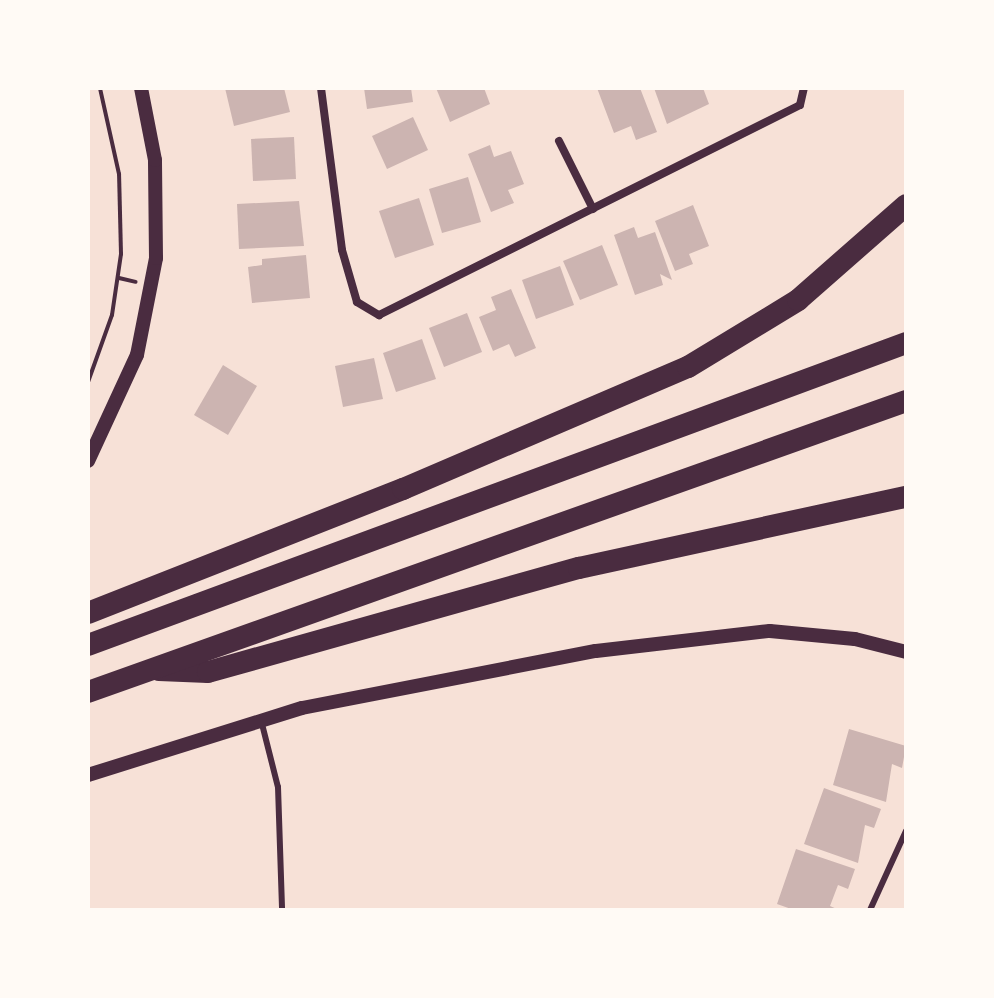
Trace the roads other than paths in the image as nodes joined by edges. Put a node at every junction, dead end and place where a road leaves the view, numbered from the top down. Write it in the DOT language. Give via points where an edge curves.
graph roads {
  1 [pos="141,88"];
  2 [pos="321,88"];
  3 [pos="804,88"];
  4 [pos="559,141"];
  5 [pos="906,205"];
  6 [pos="593,209"];
  7 [pos="906,343"];
  8 [pos="906,401"];
  9 [pos="88,461"];
  10 [pos="906,497"];
  11 [pos="88,613"];
  12 [pos="88,645"];
  13 [pos="906,652"];
  14 [pos="146,670"];
  15 [pos="88,692"];
  16 [pos="261,720"];
  17 [pos="88,775"];
  18 [pos="906,831"];
  19 [pos="282,910"];
  20 [pos="870,910"];
  1 -- 9 [label="street" via="158,209 151,297 123,394"];
  2 -- 6 [label="street" via="342,250 357,302 368,312 379,315 409,302"];
  3 -- 6 [label="street" via="800,105"];
  4 -- 6 [label="street"];
  5 -- 11 [label="highway" via="798,300 688,367 403,489"];
  7 -- 12 [label="highway"];
  8 -- 14 [label="highway" via="461,563"];
  10 -- 14 [label="highway" via="579,568 208,672"];
  13 -- 16 [label="street" via="804,633 700,636 457,675"];
  14 -- 15 [label="highway"];
  16 -- 17 [label="street"];
  16 -- 19 [label="lane" via="278,787"];
  18 -- 20 [label="lane"];
}
